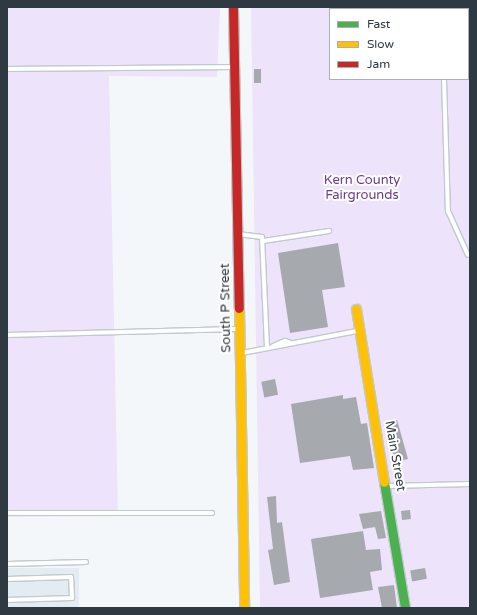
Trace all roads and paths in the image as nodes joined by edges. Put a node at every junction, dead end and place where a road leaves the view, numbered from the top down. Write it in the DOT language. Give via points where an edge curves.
graph roads {
  1 [pos="233,7"];
  2 [pos="234,66"];
  3 [pos="7,69"];
  4 [pos="444,80"];
  5 [pos="329,230"];
  6 [pos="237,234"];
  7 [pos="262,241"];
  8 [pos="468,255"];
  9 [pos="356,309"];
  10 [pos="239,329"];
  11 [pos="359,331"];
  12 [pos="7,335"];
  13 [pos="267,347"];
  14 [pos="239,354"];
  15 [pos="470,484"];
  16 [pos="387,486"];
  17 [pos="212,513"];
  18 [pos="7,514"];
  19 [pos="86,562"];
  20 [pos="7,564"];
  21 [pos="7,579"];
  22 [pos="7,600"];
  23 [pos="244,608"];
  24 [pos="404,608"];
  1 -- 2 [label="street, South P Street"];
  2 -- 3 [label="lane"];
  2 -- 6 [label="street, South P Street"];
  4 -- 8 [label="lane" via="448,211"];
  5 -- 7 [label="lane"];
  6 -- 7 [label="lane" via="260,234"];
  6 -- 10 [label="street, South P Street"];
  7 -- 13 [label="lane"];
  9 -- 11 [label="street, Main Street"];
  10 -- 12 [label="lane"];
  10 -- 14 [label="street, South P Street"];
  11 -- 13 [label="lane"];
  11 -- 16 [label="street, Main Street"];
  13 -- 14 [label="lane"];
  14 -- 23 [label="street, South P Street"];
  15 -- 16 [label="lane"];
  16 -- 24 [label="street, Main Street"];
  17 -- 18 [label="lane"];
  19 -- 20 [label="lane"];
  21 -- 22 [label="lane" via="71,577 72,598"];
}
